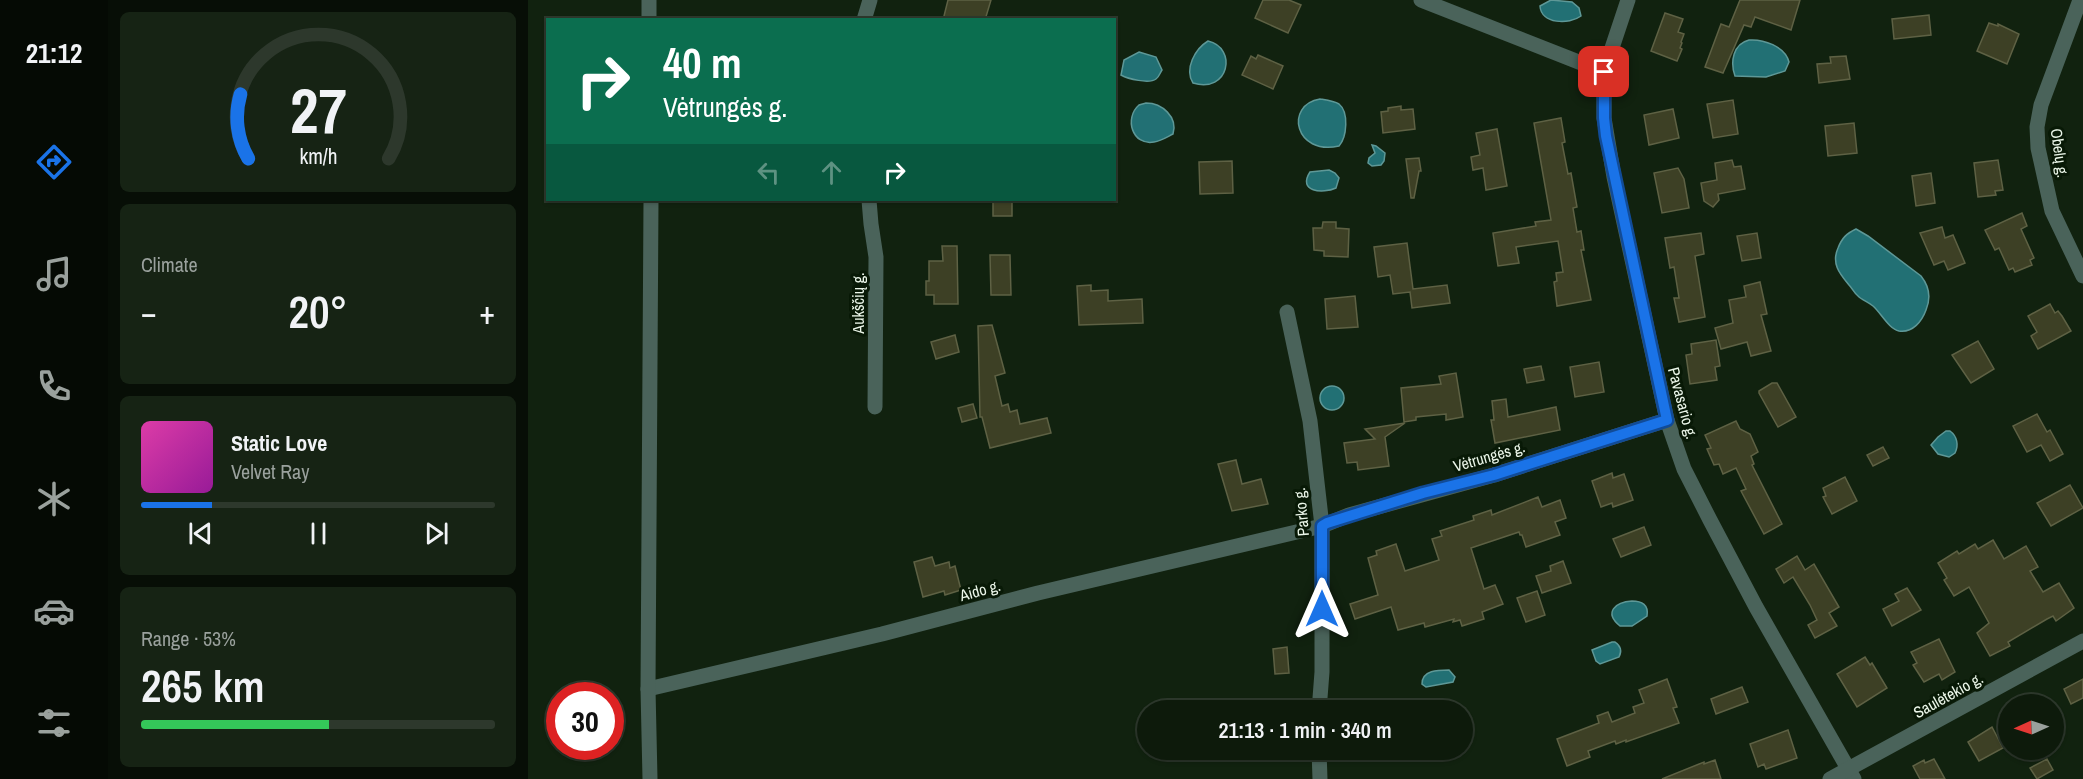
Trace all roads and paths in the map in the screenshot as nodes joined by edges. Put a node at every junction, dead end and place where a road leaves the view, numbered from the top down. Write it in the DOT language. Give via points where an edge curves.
graph roads {
  1 [pos="649,0"];
  2 [pos="870,0"];
  3 [pos="1421,0"];
  4 [pos="1628,0"];
  5 [pos="2080,0"];
  6 [pos="650,18"];
  7 [pos="865,18"];
  8 [pos="1604,72"];
  9 [pos="651,201"];
  10 [pos="869,201"];
  11 [pos="2083,276"];
  12 [pos="1287,312"];
  13 [pos="875,407"];
  14 [pos="1667,420"];
  15 [pos="1322,526"];
  16 [pos="2083,641"];
  17 [pos="648,689"];
  18 [pos="1320,700"];
  19 [pos="1319,760"];
  20 [pos="1851,774"];
  21 [pos="650,779"];
  22 [pos="1320,779"];
  23 [pos="1830,779"];
  1 -- 6 [label="street"];
  2 -- 7 [label="street"];
  3 -- 8 [label="street"];
  4 -- 8 [label="street, Pavasario g."];
  5 -- 11 [label="street, Obelų g." via="2041,105 2037,127 2052,211"];
  8 -- 14 [label="street, Pavasario g." via="1606,136"];
  9 -- 17 [label="street"];
  10 -- 13 [label="street, Aukščių g." via="876,257"];
  12 -- 15 [label="street, Parko g." via="1310,421"];
  14 -- 15 [label="street, Vėtrungės g."];
  14 -- 20 [label="street, Pavasario g." via="1684,468 1705,510"];
  15 -- 17 [label="street, Aido g."];
  15 -- 18 [label="street, Parko g."];
  16 -- 20 [label="street, Saulėtekio g."];
  17 -- 21 [label="street"];
  19 -- 22 [label="street"];
  20 -- 23 [label="street, Saulėtekio g."];
}
